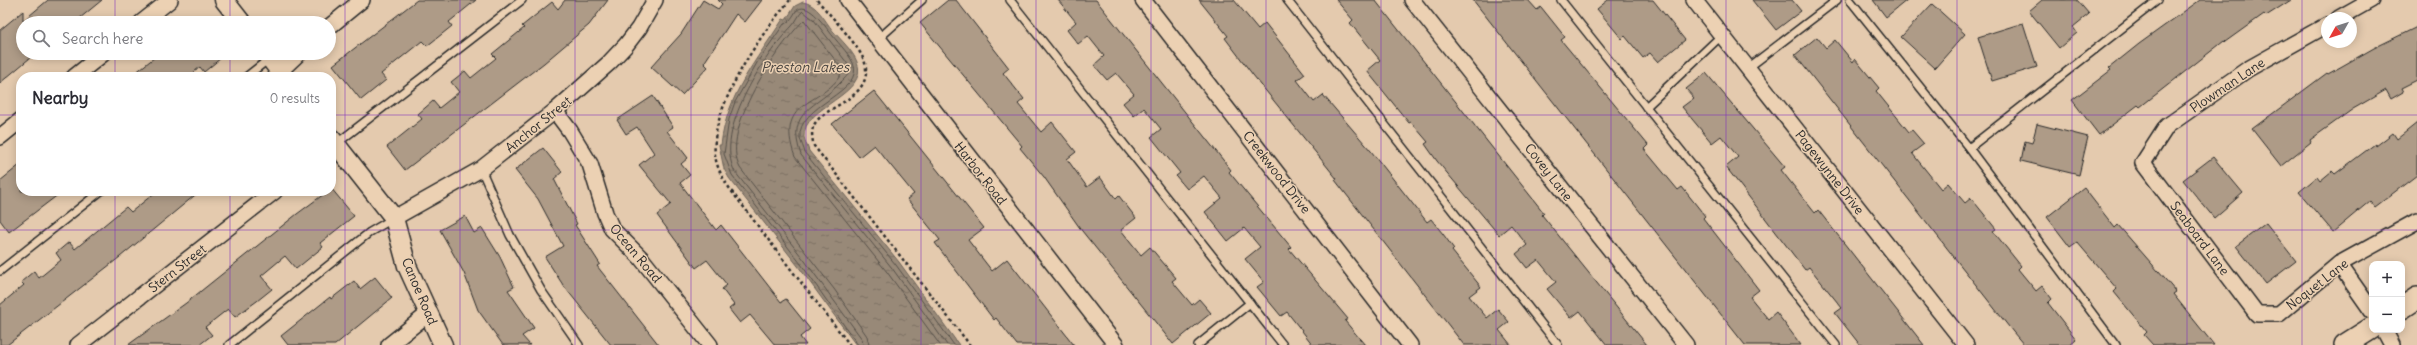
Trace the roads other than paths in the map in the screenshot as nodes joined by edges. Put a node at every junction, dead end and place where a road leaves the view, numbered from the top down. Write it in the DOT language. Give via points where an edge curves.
graph roads {
  1 [pos="170,0"];
  2 [pos="224,0"];
  3 [pos="362,0"];
  4 [pos="522,0"];
  5 [pos="655,0"];
  6 [pos="848,0"];
  7 [pos="922,0"];
  8 [pos="1010,0"];
  9 [pos="1143,0"];
  10 [pos="1287,0"];
  11 [pos="1412,0"];
  12 [pos="1561,0"];
  13 [pos="1694,0"];
  14 [pos="1837,0"];
  15 [pos="1850,0"];
  16 [pos="2158,0"];
  17 [pos="2371,0"];
  18 [pos="2350,12"];
  19 [pos="150,16"];
  20 [pos="237,16"];
  21 [pos="336,20"];
  22 [pos="2321,28"];
  23 [pos="1722,35"];
  24 [pos="877,40"];
  25 [pos="95,60"];
  26 [pos="285,60"];
  27 [pos="275,65"];
  28 [pos="1748,68"];
  29 [pos="80,72"];
  30 [pos="258,72"];
  31 [pos="1646,107"];
  32 [pos="555,111"];
  33 [pos="16,124"];
  34 [pos="0,137"];
  35 [pos="336,141"];
  36 [pos="336,147"];
  37 [pos="1969,148"];
  38 [pos="2143,163"];
  39 [pos="481,168"];
  40 [pos="95,196"];
  41 [pos="269,196"];
  42 [pos="394,218"];
  43 [pos="2417,221"];
  44 [pos="2339,264"];
  45 [pos="0,271"];
  46 [pos="2417,298"];
  47 [pos="1250,303"];
  48 [pos="2405,306"];
  49 [pos="2369,307"];
  50 [pos="429,313"];
  51 [pos="2256,314"];
  52 [pos="2369,330"];
  53 [pos="2386,333"];
  54 [pos="78,345"];
  55 [pos="229,345"];
  56 [pos="389,345"];
  57 [pos="443,345"];
  58 [pos="579,345"];
  59 [pos="710,345"];
  60 [pos="1116,345"];
  61 [pos="1198,345"];
  62 [pos="1283,345"];
  63 [pos="1410,345"];
  64 [pos="1558,345"];
  65 [pos="1686,345"];
  66 [pos="1836,345"];
  67 [pos="1966,345"];
  68 [pos="2116,345"];
  69 [pos="2345,345"];
  70 [pos="2392,345"];
  1 -- 19 [label="street"];
  2 -- 20 [label="street"];
  3 -- 21 [label="street"];
  4 -- 35 [label="lane"];
  5 -- 32 [label="street, Anchor Street" via="626,45"];
  6 -- 24 [label="street, Harbor Road"];
  7 -- 24 [label="lane"];
  8 -- 47 [label="lane"];
  9 -- 63 [label="street, Creekwood Drive"];
  10 -- 64 [label="lane"];
  11 -- 65 [label="street, Covey Lane"];
  12 -- 31 [label="lane"];
  13 -- 23 [label="street, Pagewynne Drive"];
  14 -- 28 [label="lane"];
  15 -- 37 [label="lane"];
  16 -- 37 [label="lane"];
  17 -- 18 [label="street"];
  22 -- 38 [label="street, Plowman Lane" via="2248,69 2167,126"];
  23 -- 28 [label="street, Pagewynne Drive"];
  23 -- 31 [label="lane"];
  24 -- 60 [label="street, Harbor Road"];
  25 -- 29 [label="street"];
  26 -- 27 [label="street"];
  27 -- 30 [label="lane"];
  28 -- 67 [label="street, Pagewynne Drive"];
  31 -- 66 [label="lane"];
  32 -- 39 [label="street, Anchor Street"];
  32 -- 59 [label="street, Ocean Road" via="590,164 612,229 641,258"];
  33 -- 34 [label="street"];
  36 -- 42 [label="street, Canoe Road"];
  37 -- 68 [label="lane"];
  38 -- 51 [label="street, Seaboard Lane"];
  39 -- 42 [label="street, Anchor Street"];
  39 -- 58 [label="lane" via="510,235 541,290"];
  40 -- 45 [label="lane"];
  41 -- 54 [label="street, Stern Street"];
  42 -- 50 [label="street, Canoe Road" via="407,266"];
  42 -- 55 [label="lane" via="370,232"];
  43 -- 44 [label="street, Noquet Lane"];
  44 -- 49 [label="street"];
  44 -- 51 [label="street, Noquet Lane" via="2279,314"];
  46 -- 48 [label="main road"];
  47 -- 61 [label="lane"];
  47 -- 62 [label="lane"];
  50 -- 56 [label="street"];
  50 -- 57 [label="street, Canoe Road"];
  52 -- 69 [label="main road"];
  53 -- 70 [label="street"];
}
